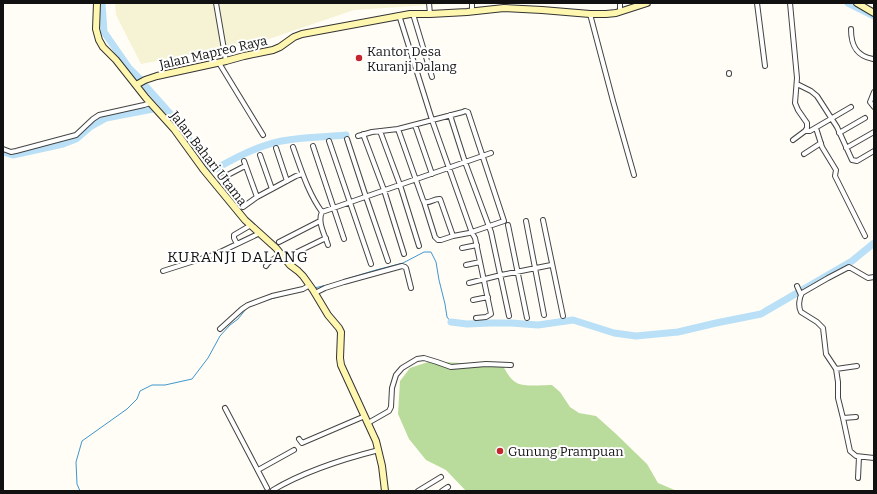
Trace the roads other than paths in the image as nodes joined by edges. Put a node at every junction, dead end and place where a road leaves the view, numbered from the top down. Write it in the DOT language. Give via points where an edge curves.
graph roads {
  1 [pos="97,3"];
  2 [pos="216,3"];
  3 [pos="429,3"];
  4 [pos="472,3"];
  5 [pos="620,3"];
  6 [pos="647,3"];
  7 [pos="757,3"];
  8 [pos="790,3"];
  9 [pos="857,3"];
  10 [pos="472,11"];
  11 [pos="620,12"];
  12 [pos="874,13"];
  13 [pos="413,14"];
  14 [pos="430,14"];
  15 [pos="590,14"];
  16 [pos="399,15"];
  17 [pos="851,29"];
  18 [pos="874,59"];
  19 [pos="226,61"];
  20 [pos="219,63"];
  21 [pos="764,66"];
  22 [pos="432,77"];
  23 [pos="797,84"];
  24 [pos="136,85"];
  25 [pos="874,92"];
  26 [pos="150,103"];
  27 [pos="851,107"];
  28 [pos="874,107"];
  29 [pos="450,115"];
  30 [pos="865,118"];
  31 [pos="831,119"];
  32 [pos="432,120"];
  33 [pos="415,124"];
  34 [pos="816,128"];
  35 [pos="398,129"];
  36 [pos="380,131"];
  37 [pos="806,131"];
  38 [pos="874,132"];
  39 [pos="839,133"];
  40 [pos="363,134"];
  41 [pos="263,135"];
  42 [pos="358,136"];
  43 [pos="348,140"];
  44 [pos="793,140"];
  45 [pos="329,141"];
  46 [pos="821,143"];
  47 [pos="313,146"];
  48 [pos="293,147"];
  49 [pos="276,148"];
  50 [pos="846,148"];
  51 [pos="3,149"];
  52 [pos="874,151"];
  53 [pos="491,153"];
  54 [pos="804,154"];
  55 [pos="260,155"];
  56 [pos="482,156"];
  57 [pos="466,162"];
  58 [pos="449,168"];
  59 [pos="302,174"];
  60 [pos="432,174"];
  61 [pos="634,175"];
  62 [pos="222,178"];
  63 [pos="416,179"];
  64 [pos="287,181"];
  65 [pos="400,185"];
  66 [pos="272,189"];
  67 [pos="384,190"];
  68 [pos="257,197"];
  69 [pos="366,197"];
  70 [pos="350,202"];
  71 [pos="424,202"];
  72 [pos="243,207"];
  73 [pos="333,208"];
  74 [pos="322,212"];
  75 [pos="543,220"];
  76 [pos="320,221"];
  77 [pos="526,221"];
  78 [pos="508,225"];
  79 [pos="251,226"];
  80 [pos="489,227"];
  81 [pos="472,232"];
  82 [pos="260,233"];
  83 [pos="453,236"];
  84 [pos="865,236"];
  85 [pos="326,238"];
  86 [pos="344,239"];
  87 [pos="279,242"];
  88 [pos="237,244"];
  89 [pos="328,244"];
  90 [pos="477,245"];
  91 [pos="419,246"];
  92 [pos="462,248"];
  93 [pos="281,254"];
  94 [pos="404,254"];
  95 [pos="289,256"];
  96 [pos="388,261"];
  97 [pos="480,262"];
  98 [pos="371,264"];
  99 [pos="466,265"];
  100 [pos="552,265"];
  101 [pos="266,266"];
  102 [pos="535,268"];
  103 [pos="163,271"];
  104 [pos="518,272"];
  105 [pos="501,275"];
  106 [pos="874,277"];
  107 [pos="484,279"];
  108 [pos="469,283"];
  109 [pos="797,286"];
  110 [pos="312,288"];
  111 [pos="411,288"];
  112 [pos="801,294"];
  113 [pos="488,297"];
  114 [pos="473,300"];
  115 [pos="544,315"];
  116 [pos="509,316"];
  117 [pos="563,316"];
  118 [pos="476,318"];
  119 [pos="527,318"];
  120 [pos="220,329"];
  121 [pos="512,365"];
  122 [pos="857,366"];
  123 [pos="836,369"];
  124 [pos="225,408"];
  125 [pos="856,417"];
  126 [pos="843,418"];
  127 [pos="367,419"];
  128 [pos="299,439"];
  129 [pos="294,450"];
  130 [pos="379,450"];
  131 [pos="859,457"];
  132 [pos="874,458"];
  133 [pos="258,470"];
  134 [pos="442,477"];
  135 [pos="858,478"];
  136 [pos="448,487"];
  137 [pos="266,489"];
  138 [pos="273,490"];
  139 [pos="385,491"];
  140 [pos="418,491"];
  141 [pos="442,491"];
  1 -- 24 [label="street, Jalan Bahari Utama" via="96,29 99,40"];
  2 -- 19 [label="street"];
  3 -- 14 [label="street"];
  4 -- 10 [label="street"];
  5 -- 11 [label="street"];
  6 -- 11 [label="street, Jalan Mapreo Raya"];
  7 -- 21 [label="street"];
  8 -- 23 [label="street"];
  9 -- 12 [label="street"];
  10 -- 14 [label="street, Jalan Mapreo Raya"];
  10 -- 15 [label="street, Jalan Mapreo Raya" via="519,8"];
  11 -- 15 [label="street, Jalan Mapreo Raya"];
  13 -- 14 [label="street, Jalan Mapreo Raya"];
  13 -- 16 [label="street, Jalan Mapreo Raya"];
  13 -- 22 [label="street"];
  15 -- 61 [label="street"];
  16 -- 19 [label="street, Jalan Mapreo Raya" via="302,34 273,50"];
  16 -- 32 [label="street"];
  17 -- 18 [label="street" via="854,46 866,58"];
  19 -- 20 [label="street, Jalan Mapreo Raya"];
  20 -- 24 [label="street, Jalan Mapreo Raya" via="158,76"];
  20 -- 41 [label="street"];
  23 -- 31 [label="street" via="817,96"];
  23 -- 37 [label="street" via="795,103 807,123"];
  24 -- 26 [label="street, Jalan Bahari Utama"];
  25 -- 28 [label="street" via="870,102"];
  26 -- 51 [label="street" via="99,115 73,136 11,152"];
  26 -- 79 [label="street, Jalan Bahari Utama" via="174,129 203,169"];
  27 -- 31 [label="street"];
  29 -- 32 [label="street"];
  29 -- 56 [label="street" via="468,112"];
  29 -- 57 [label="street"];
  30 -- 39 [label="street"];
  31 -- 34 [label="street"];
  31 -- 39 [label="street"];
  32 -- 33 [label="street"];
  32 -- 58 [label="street"];
  33 -- 35 [label="street"];
  33 -- 60 [label="street"];
  34 -- 37 [label="street"];
  34 -- 46 [label="street"];
  35 -- 36 [label="street"];
  35 -- 63 [label="street"];
  36 -- 40 [label="street"];
  36 -- 65 [label="street"];
  37 -- 44 [label="street"];
  38 -- 50 [label="street"];
  39 -- 50 [label="street"];
  40 -- 42 [label="street"];
  40 -- 67 [label="street"];
  43 -- 69 [label="street"];
  45 -- 70 [label="street"];
  46 -- 54 [label="street"];
  46 -- 84 [label="street" via="836,170 835,176"];
  47 -- 73 [label="street"];
  48 -- 59 [label="street"];
  49 -- 64 [label="street"];
  50 -- 52 [label="street" via="854,162"];
  53 -- 56 [label="street"];
  55 -- 66 [label="street"];
  56 -- 57 [label="street"];
  56 -- 80 [label="street" via="504,220 503,223"];
  57 -- 58 [label="street"];
  57 -- 80 [label="street"];
  58 -- 60 [label="street"];
  58 -- 81 [label="street"];
  59 -- 64 [label="street"];
  59 -- 74 [label="street"];
  60 -- 63 [label="street"];
  62 -- 68 [label="street" via="245,163"];
  63 -- 65 [label="street"];
  63 -- 71 [label="street"];
  64 -- 66 [label="street"];
  65 -- 67 [label="street"];
  65 -- 91 [label="street"];
  66 -- 68 [label="street"];
  67 -- 69 [label="street"];
  67 -- 94 [label="street"];
  68 -- 72 [label="street"];
  69 -- 70 [label="street"];
  69 -- 96 [label="street"];
  70 -- 73 [label="street"];
  70 -- 98 [label="street"];
  71 -- 83 [label="street" via="440,199"];
  71 -- 83 [label="street" via="438,240"];
  73 -- 74 [label="street"];
  73 -- 86 [label="street"];
  74 -- 76 [label="street"];
  75 -- 100 [label="street"];
  76 -- 85 [label="street"];
  76 -- 87 [label="street"];
  77 -- 102 [label="street"];
  78 -- 104 [label="street"];
  79 -- 82 [label="street, Jalan Bahari Utama"];
  79 -- 88 [label="street" via="234,235"];
  80 -- 81 [label="street"];
  80 -- 105 [label="street"];
  81 -- 83 [label="street"];
  81 -- 90 [label="street"];
  82 -- 88 [label="street"];
  82 -- 93 [label="street, Jalan Bahari Utama"];
  85 -- 89 [label="street"];
  85 -- 95 [label="street"];
  88 -- 103 [label="street" via="216,254"];
  90 -- 92 [label="street"];
  90 -- 97 [label="street"];
  93 -- 101 [label="street"];
  93 -- 110 [label="street, Jalan Bahari Utama"];
  97 -- 99 [label="street"];
  97 -- 107 [label="street"];
  100 -- 102 [label="street"];
  100 -- 117 [label="street"];
  102 -- 104 [label="street"];
  102 -- 115 [label="street"];
  104 -- 105 [label="street"];
  104 -- 119 [label="street"];
  105 -- 107 [label="street"];
  105 -- 116 [label="street"];
  106 -- 112 [label="street" via="868,278 849,267"];
  107 -- 108 [label="street"];
  107 -- 113 [label="street"];
  109 -- 112 [label="street"];
  110 -- 111 [label="street" via="325,288 402,266 406,268"];
  110 -- 120 [label="street" via="272,296 248,305"];
  110 -- 127 [label="street, Jalan Bahari Utama" via="340,330 341,365"];
  112 -- 123 [label="street" via="800,311 822,326 826,354"];
  113 -- 114 [label="street"];
  113 -- 118 [label="street" via="491,314"];
  121 -- 127 [label="street" via="451,367 424,358 414,360 396,375 389,411"];
  122 -- 123 [label="street"];
  123 -- 126 [label="street" via="838,398"];
  124 -- 133 [label="street"];
  125 -- 126 [label="street"];
  126 -- 131 [label="street" via="850,451"];
  127 -- 128 [label="street" via="302,443"];
  127 -- 130 [label="street, Jalan Bahari Utama"];
  129 -- 133 [label="street"];
  130 -- 138 [label="street" via="346,458 286,482"];
  130 -- 139 [label="street, Jalan Bahari Utama"];
  131 -- 132 [label="street"];
  131 -- 135 [label="street"];
  133 -- 137 [label="street"];
  134 -- 140 [label="street"];
  136 -- 141 [label="street"];
  137 -- 138 [label="street"];
}
